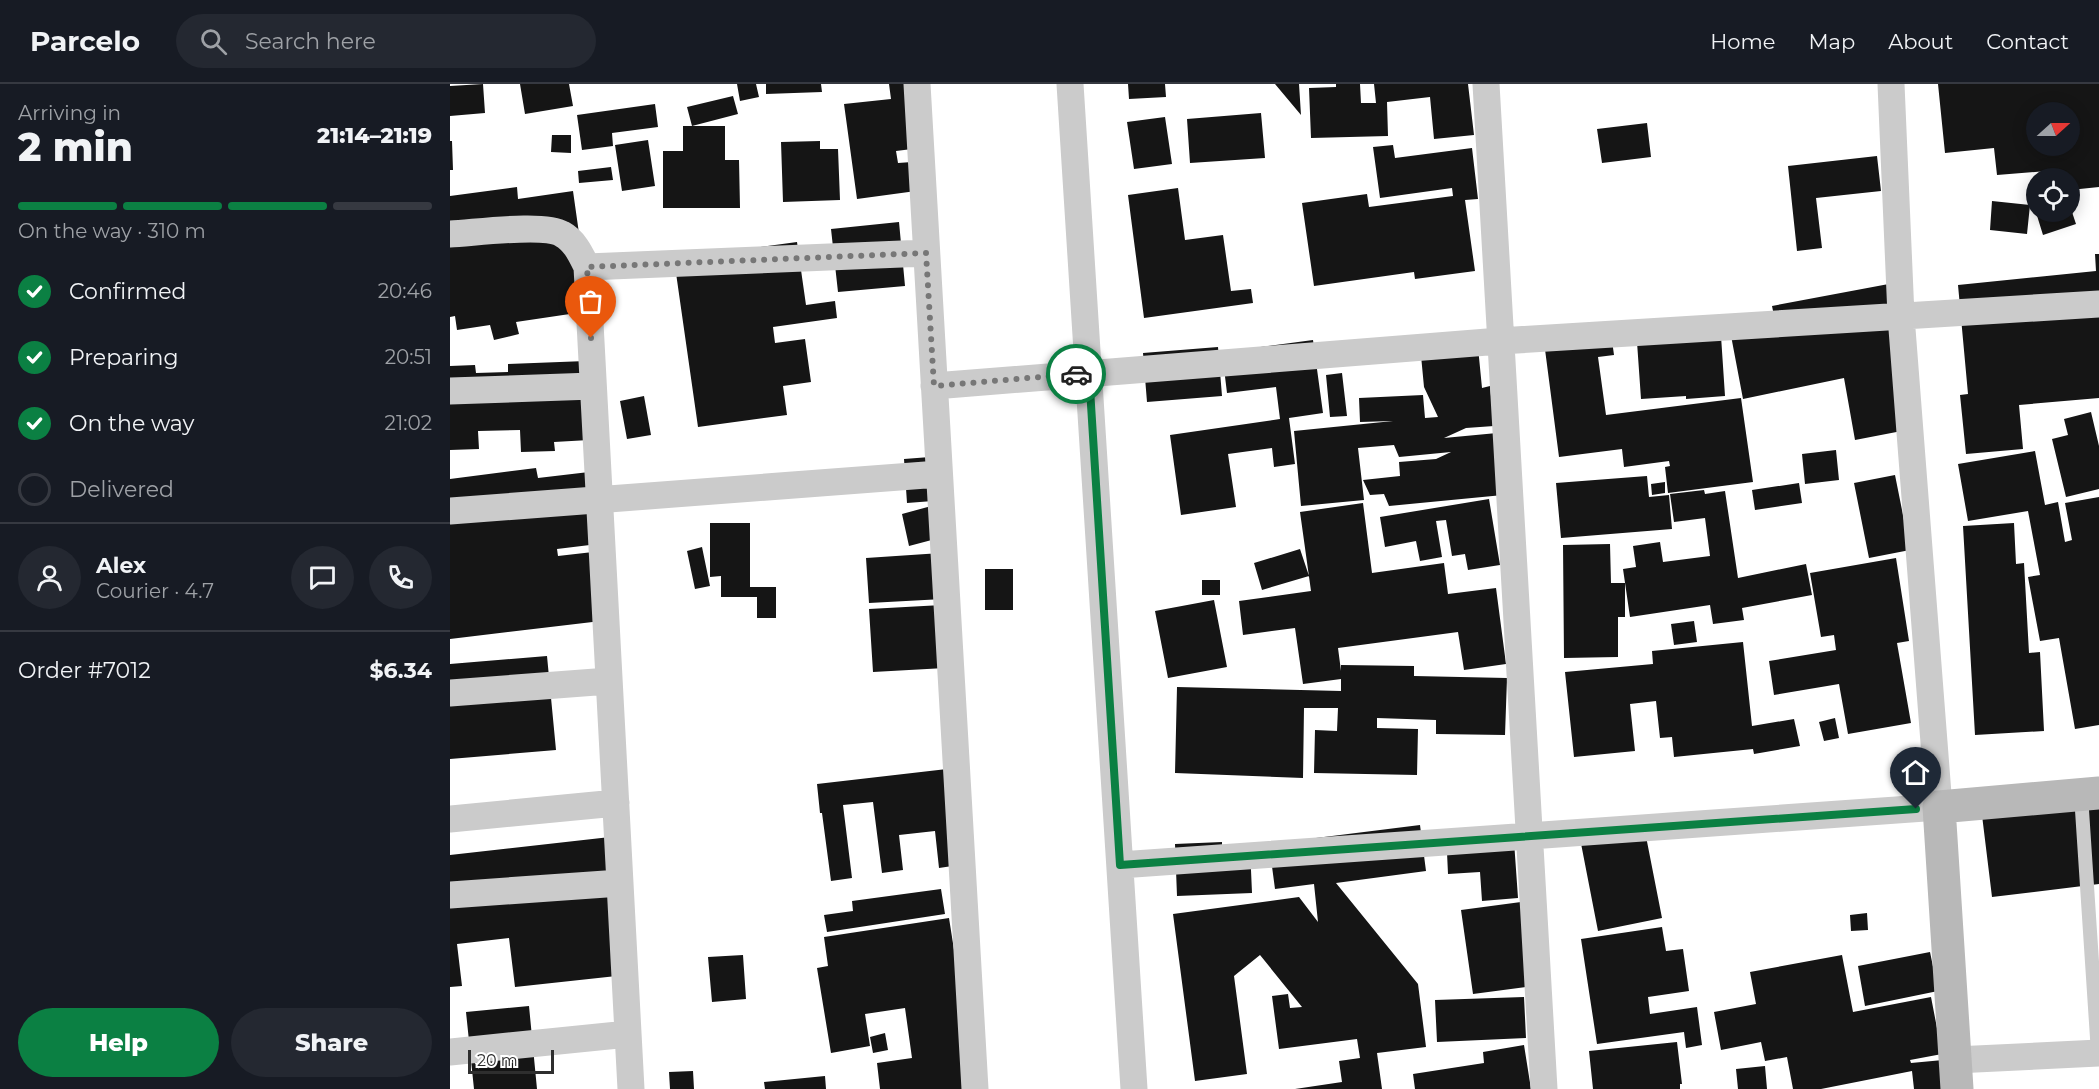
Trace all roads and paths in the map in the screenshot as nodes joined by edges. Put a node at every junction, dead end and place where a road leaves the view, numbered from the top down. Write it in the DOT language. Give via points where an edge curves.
graph roads {
  1 [pos="917,84"];
  2 [pos="1070,84"];
  3 [pos="1486,84"];
  4 [pos="1891,84"];
  5 [pos="450,234"];
  6 [pos="926,253"];
  7 [pos="587,267"];
  8 [pos="2099,304"];
  9 [pos="1901,316"];
  10 [pos="1500,341"];
  11 [pos="1089,373"];
  12 [pos="593,386"];
  13 [pos="934,386"];
  14 [pos="450,391"];
  15 [pos="939,474"];
  16 [pos="600,500"];
  17 [pos="450,511"];
  18 [pos="609,681"];
  19 [pos="450,693"];
  20 [pos="2090,794"];
  21 [pos="616,803"];
  22 [pos="1939,807"];
  23 [pos="450,819"];
  24 [pos="1529,837"];
  25 [pos="1120,865"];
  26 [pos="620,883"];
  27 [pos="450,895"];
  28 [pos="628,1034"];
  29 [pos="450,1053"];
  30 [pos="2099,1053"];
  31 [pos="1956,1074"];
  32 [pos="631,1089"];
  33 [pos="975,1089"];
  34 [pos="1134,1089"];
  35 [pos="1544,1089"];
  1 -- 6 [label="street"];
  2 -- 11 [label="street"];
  3 -- 10 [label="street"];
  4 -- 9 [label="street"];
  5 -- 7 [label="street" via="537,229 560,232 578,248"];
  6 -- 7 [label="street"];
  6 -- 13 [label="street"];
  7 -- 12 [label="street"];
  8 -- 9 [label="street"];
  9 -- 10 [label="street"];
  9 -- 22 [label="street"];
  10 -- 11 [label="street"];
  10 -- 24 [label="street"];
  11 -- 13 [label="street"];
  11 -- 25 [label="street"];
  12 -- 14 [label="street"];
  12 -- 16 [label="street"];
  13 -- 15 [label="street"];
  15 -- 16 [label="street"];
  15 -- 33 [label="street"];
  16 -- 17 [label="street"];
  16 -- 18 [label="street"];
  18 -- 19 [label="street"];
  18 -- 21 [label="street"];
  20 -- 22 [label="main road"];
  20 -- 30 [label="lane"];
  21 -- 23 [label="street"];
  21 -- 26 [label="street"];
  22 -- 24 [label="street"];
  22 -- 31 [label="main road"];
  24 -- 25 [label="street"];
  24 -- 35 [label="street"];
  25 -- 34 [label="street"];
  26 -- 27 [label="street"];
  26 -- 28 [label="street"];
  28 -- 29 [label="street"];
  28 -- 32 [label="street"];
  30 -- 31 [label="street"];
}
